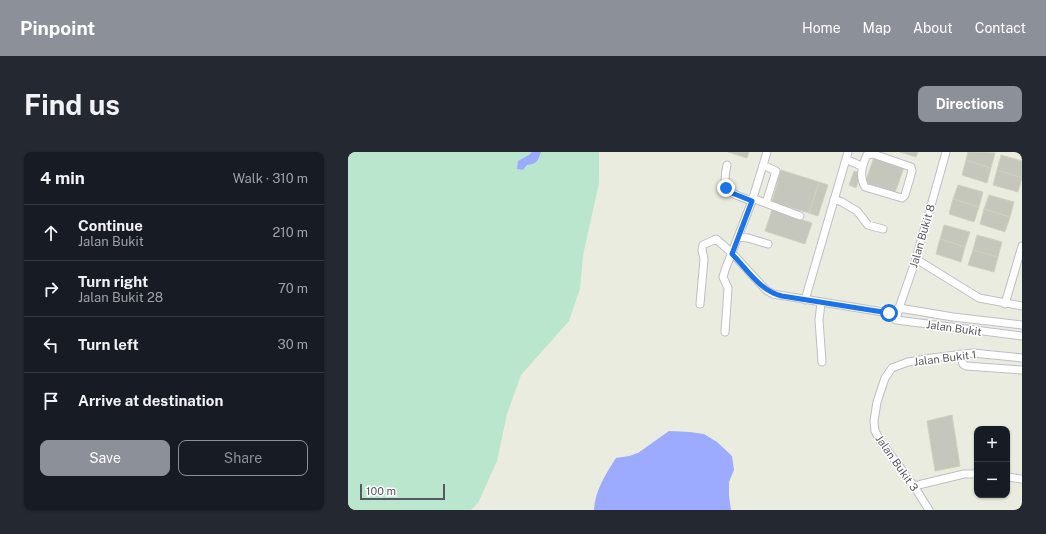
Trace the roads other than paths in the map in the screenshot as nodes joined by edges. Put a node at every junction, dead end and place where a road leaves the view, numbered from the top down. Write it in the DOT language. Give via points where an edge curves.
graph roads {
  1 [pos="767,152"];
  2 [pos="946,152"];
  3 [pos="847,156"];
  4 [pos="763,165"];
  5 [pos="727,166"];
  6 [pos="861,166"];
  7 [pos="834,199"];
  8 [pos="752,200"];
  9 [pos="766,203"];
  10 [pos="800,216"];
  11 [pos="883,229"];
  12 [pos="738,237"];
  13 [pos="768,244"];
  14 [pos="1022,246"];
  15 [pos="732,254"];
  16 [pos="916,260"];
  17 [pos="806,300"];
  18 [pos="821,303"];
  19 [pos="700,304"];
  20 [pos="1005,304"];
  21 [pos="1022,306"];
  22 [pos="899,308"];
  23 [pos="889,313"];
  24 [pos="896,320"];
  25 [pos="1022,325"];
  26 [pos="725,332"];
  27 [pos="1022,336"];
  28 [pos="960,354"];
  29 [pos="1022,358"];
  30 [pos="822,362"];
  31 [pos="892,368"];
  32 [pos="1021,370"];
  33 [pos="974,474"];
  34 [pos="1010,477"];
  35 [pos="1022,479"];
  36 [pos="914,486"];
  37 [pos="929,510"];
  1 -- 4 [label="street"];
  2 -- 16 [label="street, Jalan Bukit 8"];
  3 -- 6 [label="street"];
  3 -- 7 [label="street"];
  4 -- 8 [label="street"];
  4 -- 9 [label="street" via="776,171"];
  5 -- 8 [label="street" via="724,180 726,188 732,193"];
  6 -- 6 [label="street" via="867,156 873,154 909,165 912,171 905,195 900,198 864,187"];
  7 -- 11 [label="street" via="857,211 868,225"];
  7 -- 17 [label="street"];
  8 -- 9 [label="street"];
  8 -- 12 [label="street"];
  9 -- 10 [label="street"];
  12 -- 13 [label="street"];
  12 -- 15 [label="street"];
  14 -- 20 [label="street"];
  15 -- 17 [label="street" via="766,290 777,295"];
  15 -- 19 [label="street" via="716,240 704,245"];
  15 -- 26 [label="street" via="723,277 728,288"];
  16 -- 20 [label="street" via="979,298"];
  16 -- 22 [label="street, Jalan Bukit 8"];
  17 -- 18 [label="street"];
  18 -- 23 [label="street"];
  18 -- 30 [label="street" via="819,320"];
  20 -- 21 [label="street"];
  22 -- 23 [label="street"];
  22 -- 24 [label="street, Jalan Bukit 8"];
  22 -- 25 [label="street, Jalan Bukit"];
  23 -- 24 [label="street"];
  24 -- 27 [label="street, Jalan Bukit"];
  28 -- 29 [label="street, Jalan Bukit 1"];
  28 -- 31 [label="street, Jalan Bukit 1" via="908,362"];
  28 -- 32 [label="street" via="966,366"];
  31 -- 36 [label="street, Jalan Bukit 3" via="885,378 877,402 875,431"];
  33 -- 36 [label="street"];
  34 -- 35 [label="street"];
  36 -- 37 [label="street, Jalan Bukit 3"];
}
